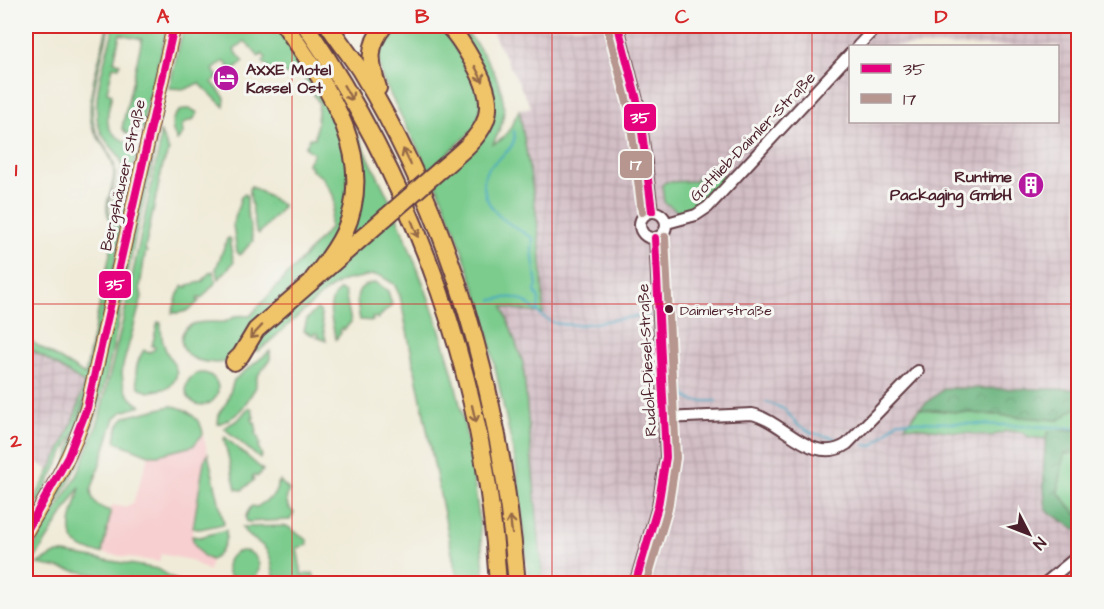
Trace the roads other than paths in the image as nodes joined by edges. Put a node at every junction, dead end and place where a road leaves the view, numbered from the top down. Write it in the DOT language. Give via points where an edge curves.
graph roads {
  1 [pos="174,26"];
  2 [pos="285,26"];
  3 [pos="306,26"];
  4 [pos="329,26"];
  5 [pos="384,26"];
  6 [pos="448,26"];
  7 [pos="618,26"];
  8 [pos="877,26"];
  9 [pos="859,45"];
  10 [pos="849,55"];
  11 [pos="388,120"];
  12 [pos="652,211"];
  13 [pos="667,223"];
  14 [pos="655,238"];
  15 [pos="313,279"];
  16 [pos="234,362"];
  17 [pos="918,371"];
  18 [pos="665,418"];
  19 [pos="26,532"];
  20 [pos="1078,556"];
  21 [pos="498,584"];
  22 [pos="516,584"];
  23 [pos="635,584"];
  24 [pos="1044,584"];
  1 -- 19 [label="main road, Bergshäuser Straße" via="87,408 64,467"];
  2 -- 15 [label="highway" via="340,113 356,170 355,197 346,228 335,251"];
  3 -- 21 [label="highway, one-way" via="382,156 436,283 465,377 481,450"];
  4 -- 11 [label="highway"];
  5 -- 11 [label="highway" via="373,42 370,58"];
  6 -- 15 [label="highway, one-way, bridge" via="479,73 486,92 486,121 476,138"];
  7 -- 12 [label="street, Rudolf-Diesel-Straße" via="639,108"];
  8 -- 9 [label="street"];
  10 -- 13 [label="street, Gottlieb-Daimler-Straße" via="708,207 696,215"];
  22 -- 11 [label="highway, one-way" via="502,460 473,329 447,250"];
  12 -- 13 [label="street" via="662,214"];
  12 -- 14 [label="street, Rudolf-Diesel-Straße" via="645,214 640,226 647,236"];
  13 -- 14 [label="street" via="664,233"];
  14 -- 18 [label="street, Rudolf-Diesel-Straße"];
  15 -- 16 [label="highway, one-way" via="256,330"];
  17 -- 18 [label="street" via="848,444 833,451 810,447 752,414"];
  18 -- 23 [label="street, Rudolf-Diesel-Straße" via="663,482"];
  20 -- 24 [label="street"];
}
